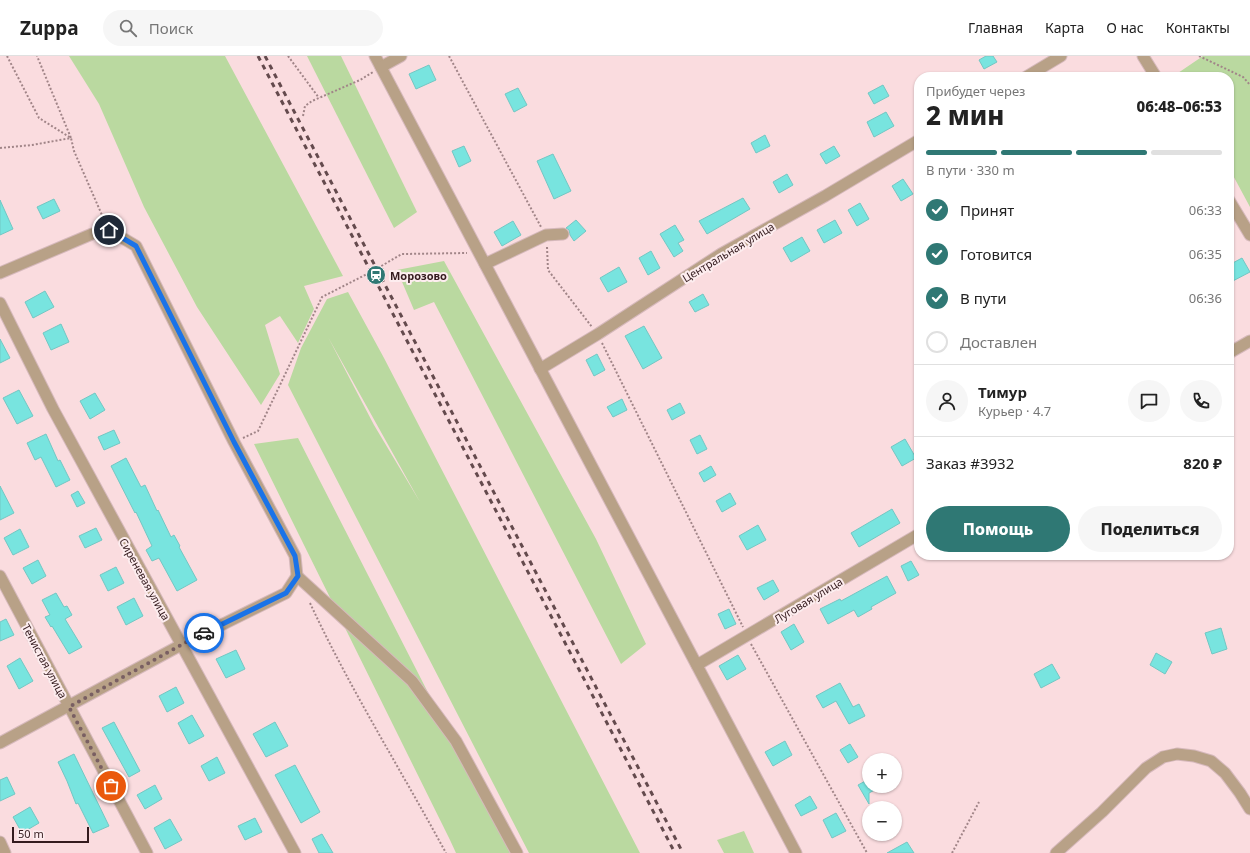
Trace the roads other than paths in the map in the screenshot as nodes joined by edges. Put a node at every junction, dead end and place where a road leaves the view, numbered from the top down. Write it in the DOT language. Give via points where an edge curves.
graph roads {
  1 [pos="375,56"];
  2 [pos="401,56"];
  3 [pos="1061,56"];
  4 [pos="1143,56"];
  5 [pos="381,67"];
  6 [pos="1034,72"];
  7 [pos="1153,72"];
  8 [pos="914,143"];
  9 [pos="1234,208"];
  10 [pos="563,234"];
  11 [pos="1250,235"];
  12 [pos="485,264"];
  13 [pos="0,273"];
  14 [pos="0,303"];
  15 [pos="1250,340"];
  16 [pos="1234,350"];
  17 [pos="540,369"];
  18 [pos="914,537"];
  19 [pos="0,576"];
  20 [pos="298,576"];
  21 [pos="181,645"];
  22 [pos="697,665"];
  23 [pos="69,707"];
  24 [pos="0,743"];
  25 [pos="1250,809"];
  26 [pos="0,842"];
  27 [pos="5,853"];
  28 [pos="147,853"];
  29 [pos="295,853"];
  30 [pos="517,853"];
  31 [pos="796,853"];
  32 [pos="1056,853"];
  1 -- 5 [label="street"];
  2 -- 5 [label="street"];
  3 -- 6 [label="street"];
  4 -- 7 [label="street"];
  5 -- 12 [label="street"];
  8 -- 17 [label="street, Центральная улица" via="721,254"];
  9 -- 11 [label="street"];
  10 -- 12 [label="street" via="546,235"];
  12 -- 17 [label="street"];
  13 -- 20 [label="street" via="92,234 109,230 136,246 234,442 295,556"];
  14 -- 21 [label="street, Сиреневая улица" via="53,409"];
  15 -- 16 [label="street"];
  17 -- 22 [label="street"];
  18 -- 22 [label="street, Луговая улица"];
  19 -- 23 [label="street, Тенистая улица"];
  20 -- 21 [label="street" via="286,593"];
  20 -- 30 [label="street" via="412,681 456,741"];
  21 -- 23 [label="street"];
  21 -- 29 [label="street, Сиреневая улица"];
  22 -- 31 [label="street"];
  23 -- 24 [label="street"];
  23 -- 28 [label="street, Тенистая улица"];
  25 -- 32 [label="street" via="1225,773 1211,761 1177,754 1163,757 1146,768"];
  26 -- 27 [label="street"];
}
